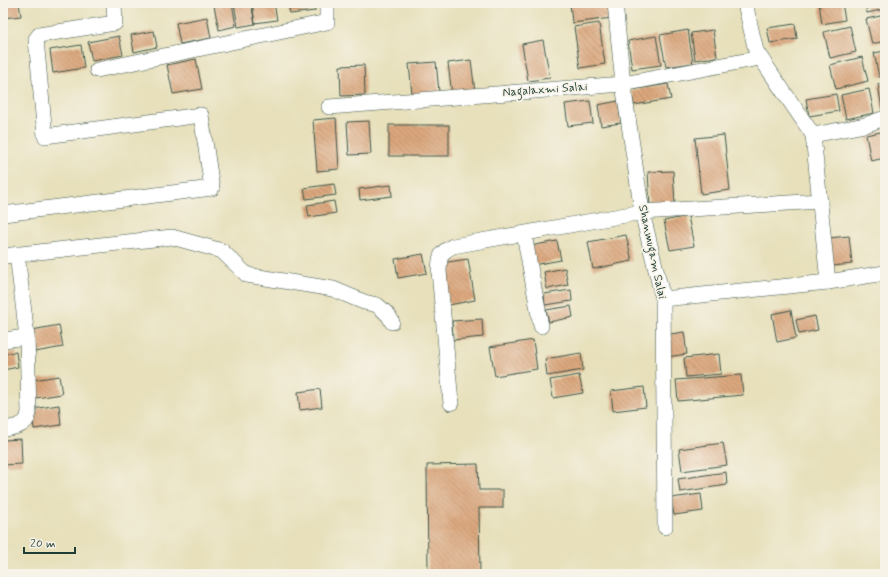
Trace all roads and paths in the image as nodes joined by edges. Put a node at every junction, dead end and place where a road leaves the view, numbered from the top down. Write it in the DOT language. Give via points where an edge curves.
graph roads {
  1 [pos="114,3"];
  2 [pos="328,3"];
  3 [pos="615,3"];
  4 [pos="745,3"];
  5 [pos="760,58"];
  6 [pos="97,70"];
  7 [pos="623,84"];
  8 [pos="329,107"];
  9 [pos="885,118"];
  10 [pos="813,135"];
  11 [pos="820,201"];
  12 [pos="642,212"];
  13 [pos="3,214"];
  14 [pos="524,234"];
  15 [pos="10,255"];
  16 [pos="885,274"];
  17 [pos="828,282"];
  18 [pos="663,299"];
  19 [pos="392,322"];
  20 [pos="540,326"];
  21 [pos="27,337"];
  22 [pos="3,340"];
  23 [pos="451,403"];
  24 [pos="3,429"];
  25 [pos="665,527"];
  1 -- 13 [label="street" via="115,23 39,35 36,39 45,136 202,115 212,188"];
  2 -- 6 [label="street" via="327,22"];
  3 -- 7 [label="street, Shanmugam Salai"];
  4 -- 5 [label="street" via="756,51"];
  5 -- 7 [label="street, Nagalaxmi Salai"];
  5 -- 10 [label="street"];
  7 -- 8 [label="street, Nagalaxmi Salai"];
  7 -- 12 [label="street, Shanmugam Salai"];
  9 -- 10 [label="street" via="865,125"];
  10 -- 11 [label="street"];
  11 -- 12 [label="street"];
  11 -- 17 [label="street"];
  12 -- 14 [label="street"];
  12 -- 18 [label="street, Shanmugam Salai"];
  14 -- 20 [label="street"];
  14 -- 23 [label="street" via="453,246 444,250 440,256 439,271"];
  15 -- 19 [label="street" via="172,237 222,252 247,275 333,289 377,305"];
  15 -- 21 [label="street"];
  16 -- 17 [label="street"];
  17 -- 18 [label="street"];
  18 -- 25 [label="street, Shanmugam Salai"];
  21 -- 22 [label="street"];
  21 -- 24 [label="street" via="29,413 23,424"];
}
